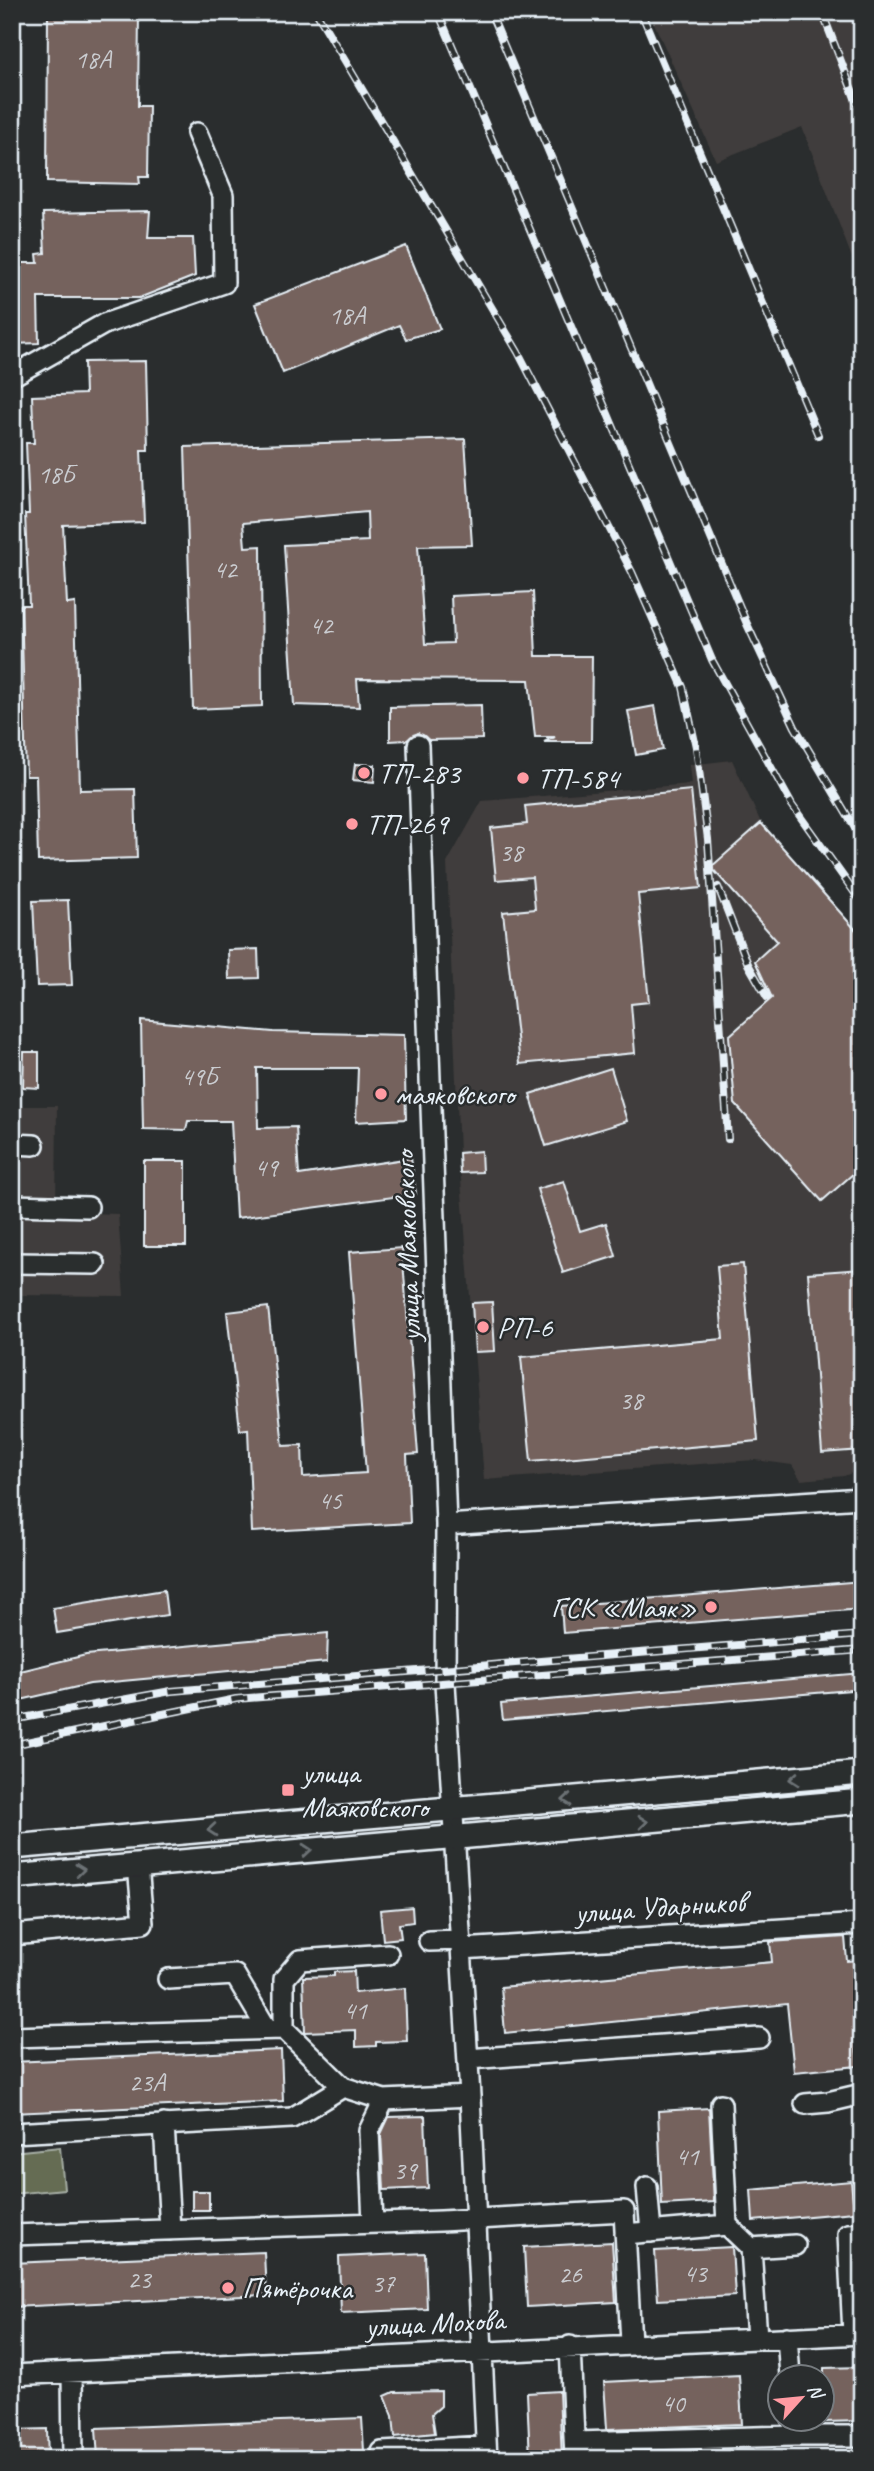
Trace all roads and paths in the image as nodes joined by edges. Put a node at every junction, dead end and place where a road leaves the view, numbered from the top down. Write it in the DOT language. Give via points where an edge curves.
graph roads {
  1 [pos="197,133"];
  2 [pos="12,376"];
  3 [pos="418,745"];
  4 [pos="12,1144"];
  5 [pos="34,1145"];
  6 [pos="12,1205"];
  7 [pos="88,1207"];
  8 [pos="12,1263"];
  9 [pos="95,1264"];
  10 [pos="862,1498"];
  11 [pos="446,1525"];
  12 [pos="862,1773"];
  13 [pos="862,1801"];
  14 [pos="452,1810"];
  15 [pos="453,1839"];
  16 [pos="12,1847"];
  17 [pos="138,1865"];
  18 [pos="12,1877"];
  19 [pos="862,1924"];
  20 [pos="12,1935"];
  21 [pos="429,1941"];
  22 [pos="461,1944"];
  23 [pos="387,1954"];
  24 [pos="169,1979"];
  25 [pos="276,2029"];
  26 [pos="12,2037"];
  27 [pos="759,2038"];
  28 [pos="468,2059"];
  29 [pos="343,2087"];
  30 [pos="862,2094"];
  31 [pos="470,2096"];
  32 [pos="384,2101"];
  33 [pos="721,2104"];
  34 [pos="805,2104"];
  35 [pos="164,2124"];
  36 [pos="12,2133"];
  37 [pos="647,2187"];
  38 [pos="475,2220"];
  39 [pos="373,2223"];
  40 [pos="727,2225"];
  41 [pos="170,2230"];
  42 [pos="650,2232"];
  43 [pos="862,2233"];
  44 [pos="625,2234"];
  45 [pos="12,2235"];
  46 [pos="795,2245"];
  47 [pos="751,2248"];
  48 [pos="858,2334"];
  49 [pos="788,2337"];
  50 [pos="757,2338"];
  51 [pos="631,2343"];
  52 [pos="570,2346"];
  53 [pos="482,2351"];
  54 [pos="789,2362"];
  55 [pos="72,2372"];
  56 [pos="12,2375"];
  57 [pos="766,2431"];
  58 [pos="836,2432"];
  59 [pos="862,2435"];
  60 [pos="711,2438"];
  61 [pos="575,2450"];
  62 [pos="486,2452"];
  63 [pos="74,2459"];
  64 [pos="383,2459"];
  65 [pos="712,2459"];
  1 -- 2 [label="street" via="223,195 224,283 104,324"];
  3 -- 11 [label="street, улица Маяковского"];
  4 -- 5 [label="street"];
  6 -- 7 [label="street"];
  8 -- 9 [label="street"];
  10 -- 11 [label="street"];
  11 -- 14 [label="street, улица Маяковского" via="445,1683"];
  12 -- 14 [label="main road, one-way"];
  15 -- 13 [label="main road, one-way"];
  14 -- 15 [label="street, улица Маяковского"];
  14 -- 16 [label="main road, one-way"];
  17 -- 15 [label="main road, one-way"];
  15 -- 22 [label="street, улица Маяковского"];
  18 -- 17 [label="main road, one-way"];
  17 -- 20 [label="street" via="143,1923"];
  19 -- 22 [label="street, улица Ударников"];
  21 -- 22 [label="street, улица Ударников"];
  22 -- 28 [label="street, улица Маяковского"];
  23 -- 25 [label="street" via="300,1960 284,1979"];
  24 -- 25 [label="street" via="235,1975"];
  25 -- 26 [label="street"];
  25 -- 29 [label="street"];
  27 -- 28 [label="street"];
  28 -- 31 [label="street, улица Маяковского"];
  29 -- 32 [label="street"];
  29 -- 35 [label="street" via="292,2118"];
  30 -- 34 [label="street"];
  31 -- 32 [label="street"];
  31 -- 38 [label="street, улица Маяковского"];
  32 -- 39 [label="street" via="369,2131"];
  33 -- 40 [label="street"];
  35 -- 36 [label="street"];
  35 -- 41 [label="street"];
  37 -- 42 [label="street"];
  38 -- 39 [label="street"];
  38 -- 44 [label="street" via="624,2211"];
  38 -- 53 [label="street, улица Маяковского"];
  39 -- 41 [label="street"];
  40 -- 42 [label="street"];
  40 -- 47 [label="street"];
  41 -- 45 [label="street"];
  42 -- 44 [label="street"];
  43 -- 48 [label="street" via="848,2234"];
  44 -- 51 [label="street"];
  46 -- 47 [label="street"];
  47 -- 50 [label="street"];
  48 -- 49 [label="street, улица Мохова"];
  49 -- 50 [label="street, улица Мохова"];
  49 -- 54 [label="street"];
  50 -- 51 [label="street, улица Мохова"];
  51 -- 52 [label="street, улица Мохова"];
  52 -- 53 [label="street, улица Мохова"];
  52 -- 61 [label="street"];
  53 -- 55 [label="street, улица Мохова"];
  53 -- 62 [label="street, улица Маяковского"];
  55 -- 56 [label="street, улица Мохова"];
  55 -- 63 [label="street"];
  57 -- 60 [label="street"];
  58 -- 59 [label="street"];
  60 -- 61 [label="street"];
  60 -- 65 [label="street"];
  62 -- 64 [label="street" via="382,2452"];
}
